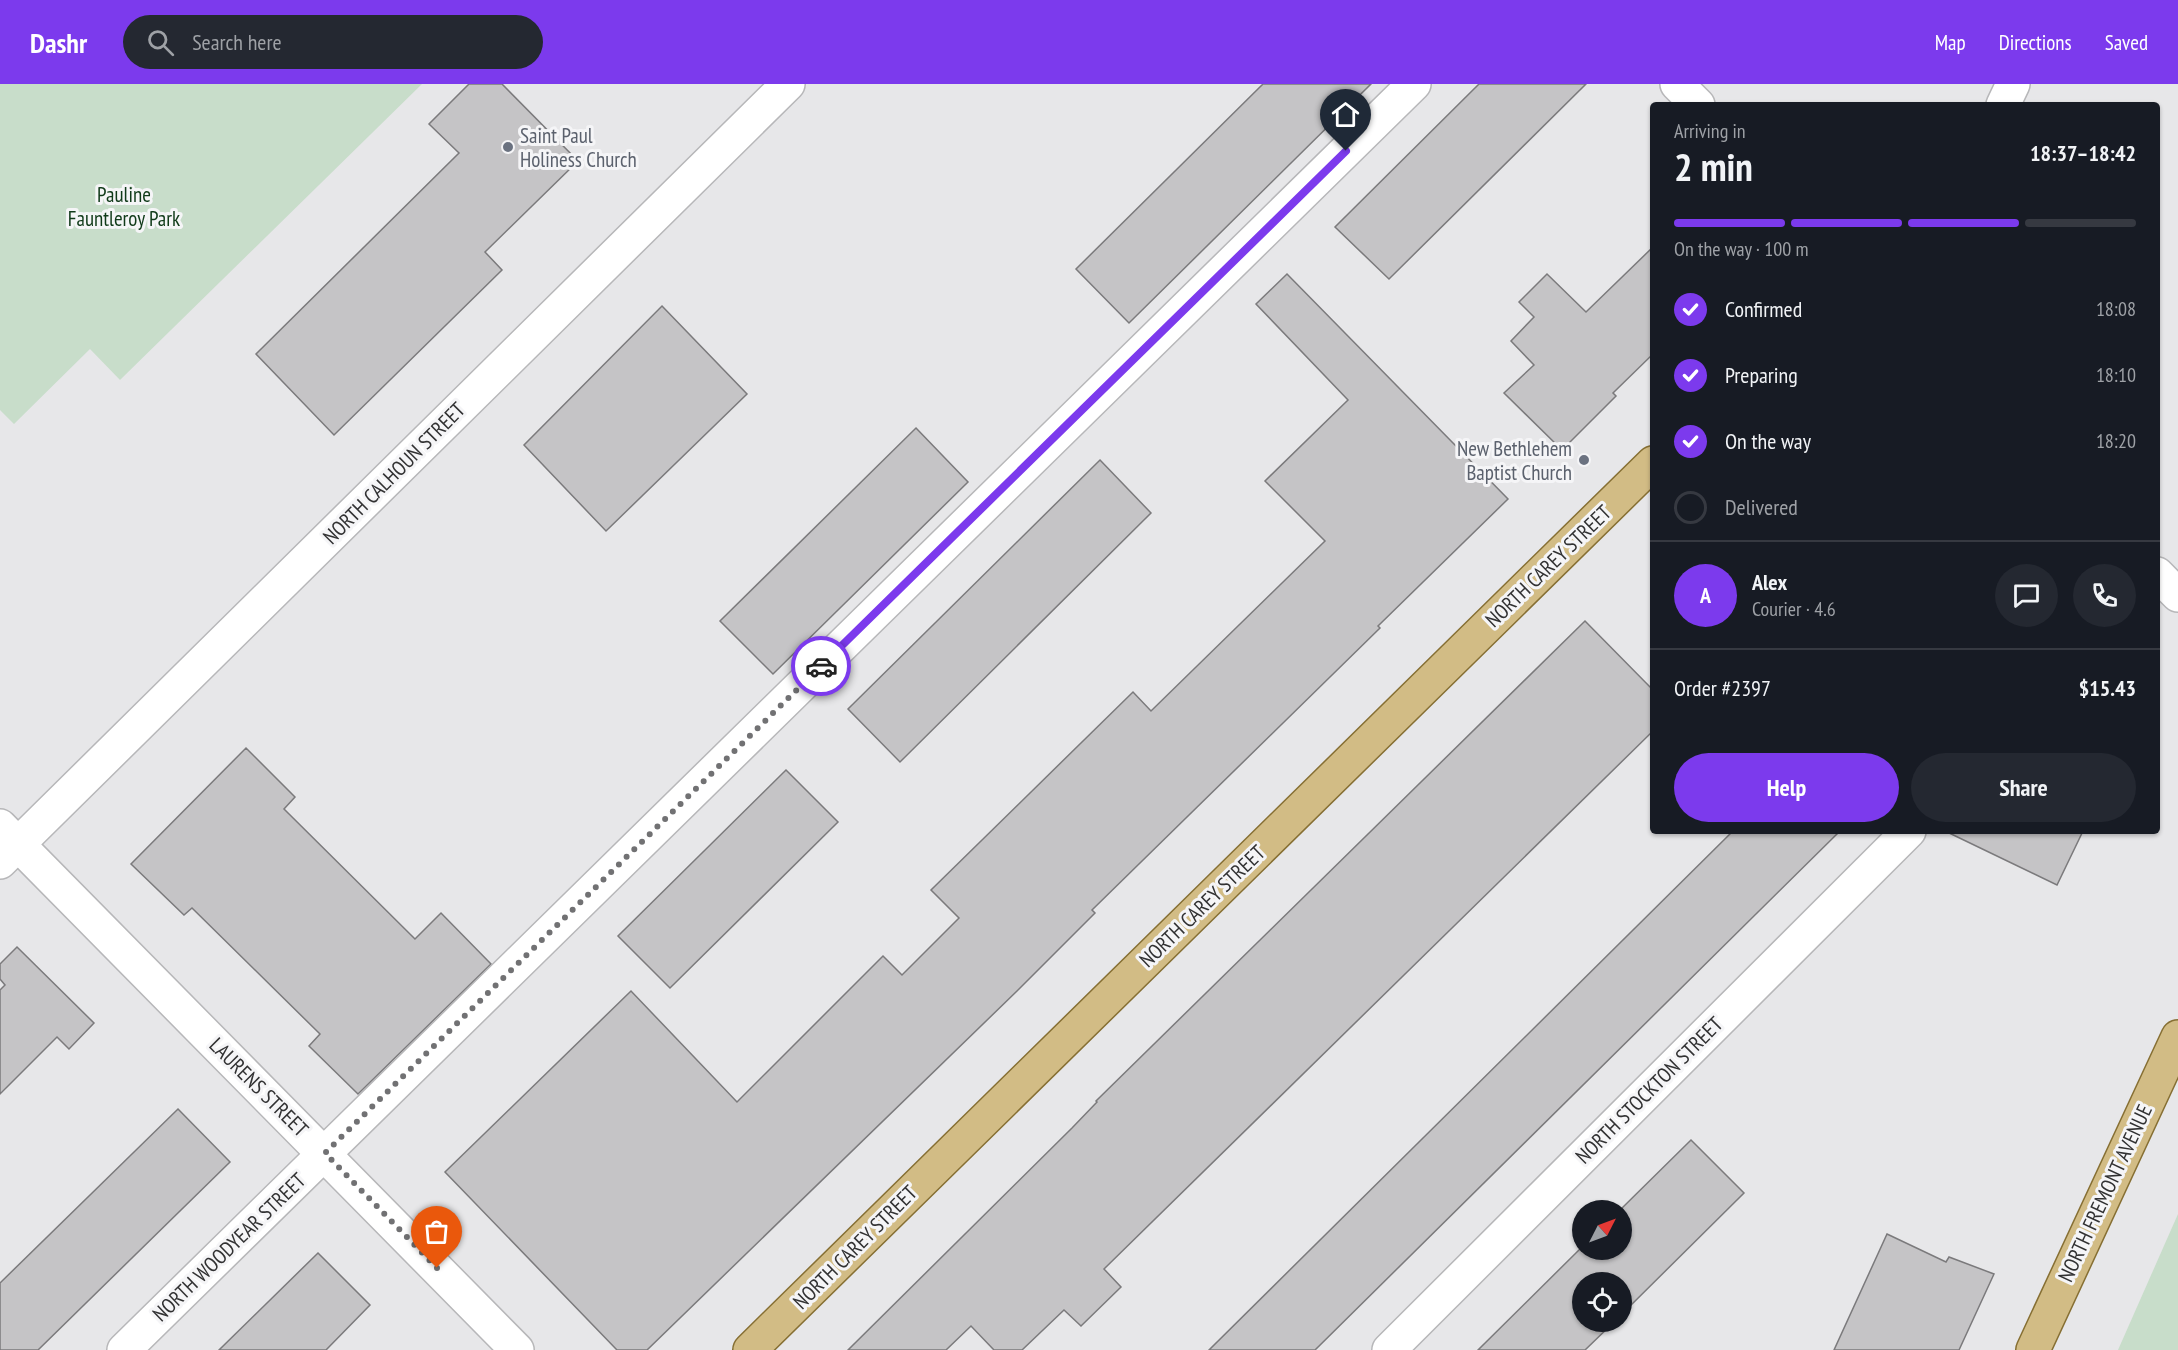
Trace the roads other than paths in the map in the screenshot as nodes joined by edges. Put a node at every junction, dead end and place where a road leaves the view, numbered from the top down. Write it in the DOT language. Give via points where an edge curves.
graph roads {
  1 [pos="788,84"];
  2 [pos="1414,84"];
  3 [pos="1677,84"];
  4 [pos="2013,84"];
  5 [pos="1695,102"];
  6 [pos="2004,102"];
  7 [pos="1650,466"];
  8 [pos="1907,834"];
  9 [pos="6,844"];
  10 [pos="2178,1037"];
  11 [pos="325,1153"];
  12 [pos="124,1350"];
  13 [pos="517,1350"];
  14 [pos="750,1350"];
  15 [pos="1389,1350"];
  16 [pos="2033,1350"];
  1 -- 9 [label="street, NORTH CALHOUN STREET"];
  2 -- 11 [label="street, NORTH WOODYEAR STREET"];
  3 -- 5 [label="street"];
  4 -- 6 [label="street"];
  7 -- 14 [label="main road, NORTH CAREY STREET"];
  8 -- 15 [label="street, NORTH STOCKTON STREET"];
  9 -- 11 [label="street, LAURENS STREET"];
  10 -- 16 [label="main road, NORTH FREMONT AVENUE"];
  11 -- 12 [label="street, NORTH WOODYEAR STREET"];
  11 -- 13 [label="street, LAURENS STREET"];
}
